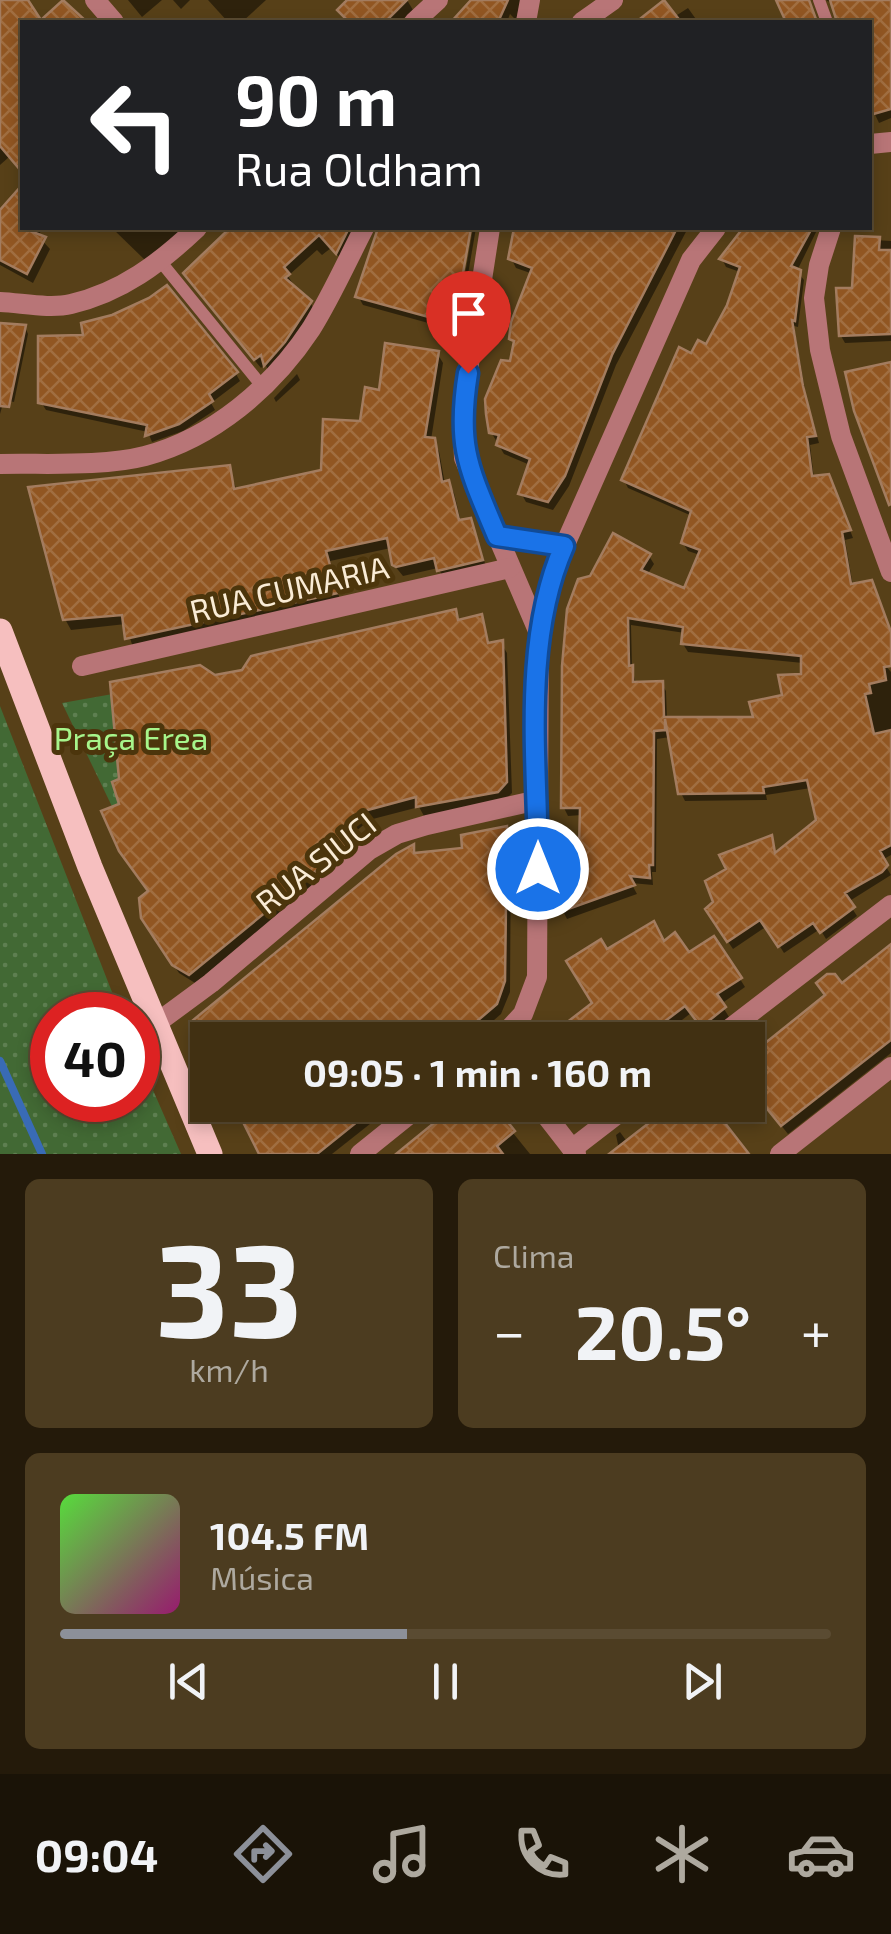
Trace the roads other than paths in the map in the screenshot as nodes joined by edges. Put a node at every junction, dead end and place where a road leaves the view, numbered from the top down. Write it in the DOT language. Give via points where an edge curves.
graph roads {
  1 [pos="95,0"];
  2 [pos="438,0"];
  3 [pos="614,0"];
  4 [pos="112,20"];
  5 [pos="416,20"];
  6 [pos="585,20"];
  7 [pos="195,230"];
  8 [pos="363,230"];
  9 [pos="490,230"];
  10 [pos="714,230"];
  11 [pos="830,230"];
  12 [pos="161,262"];
  13 [pos="0,302"];
  14 [pos="262,386"];
  15 [pos="0,464"];
  16 [pos="497,536"];
  17 [pos="564,546"];
  18 [pos="510,568"];
  19 [pos="891,572"];
  20 [pos="0,631"];
  21 [pos="539,632"];
  22 [pos="82,666"];
  23 [pos="538,800"];
  24 [pos="891,906"];
  25 [pos="141,992"];
  26 [pos="160,1020"];
  27 [pos="516,1022"];
  28 [pos="738,1022"];
  29 [pos="160,1039"];
  30 [pos="891,1067"];
  31 [pos="400,1122"];
  32 [pos="551,1122"];
  33 [pos="609,1122"];
  34 [pos="574,1151"];
  35 [pos="210,1154"];
  36 [pos="360,1154"];
  37 [pos="780,1154"];
  1 -- 4 [label="street"];
  2 -- 5 [label="street"];
  3 -- 6 [label="street"];
  7 -- 12 [label="street"];
  8 -- 14 [label="street" via="310,329"];
  9 -- 16 [label="street" via="462,409 464,458"];
  10 -- 17 [label="street" via="691,260"];
  11 -- 19 [label="street" via="814,298 820,350 840,436"];
  12 -- 13 [label="street" via="122,286 68,305"];
  12 -- 14 [label="lane"];
  14 -- 15 [label="street" via="212,428 141,457"];
  16 -- 17 [label="street"];
  16 -- 18 [label="street"];
  17 -- 21 [label="street"];
  18 -- 21 [label="street"];
  18 -- 22 [label="street, RUA CUMARIA"];
  20 -- 25 [label="main road"];
  21 -- 23 [label="street"];
  23 -- 26 [label="street, RUA SIUCI" via="397,834"];
  23 -- 27 [label="street" via="537,977"];
  24 -- 28 [label="street"];
  29 -- 35 [label="main road"];
  30 -- 37 [label="street"];
  31 -- 36 [label="street"];
  32 -- 34 [label="street"];
  33 -- 34 [label="street"];
}
